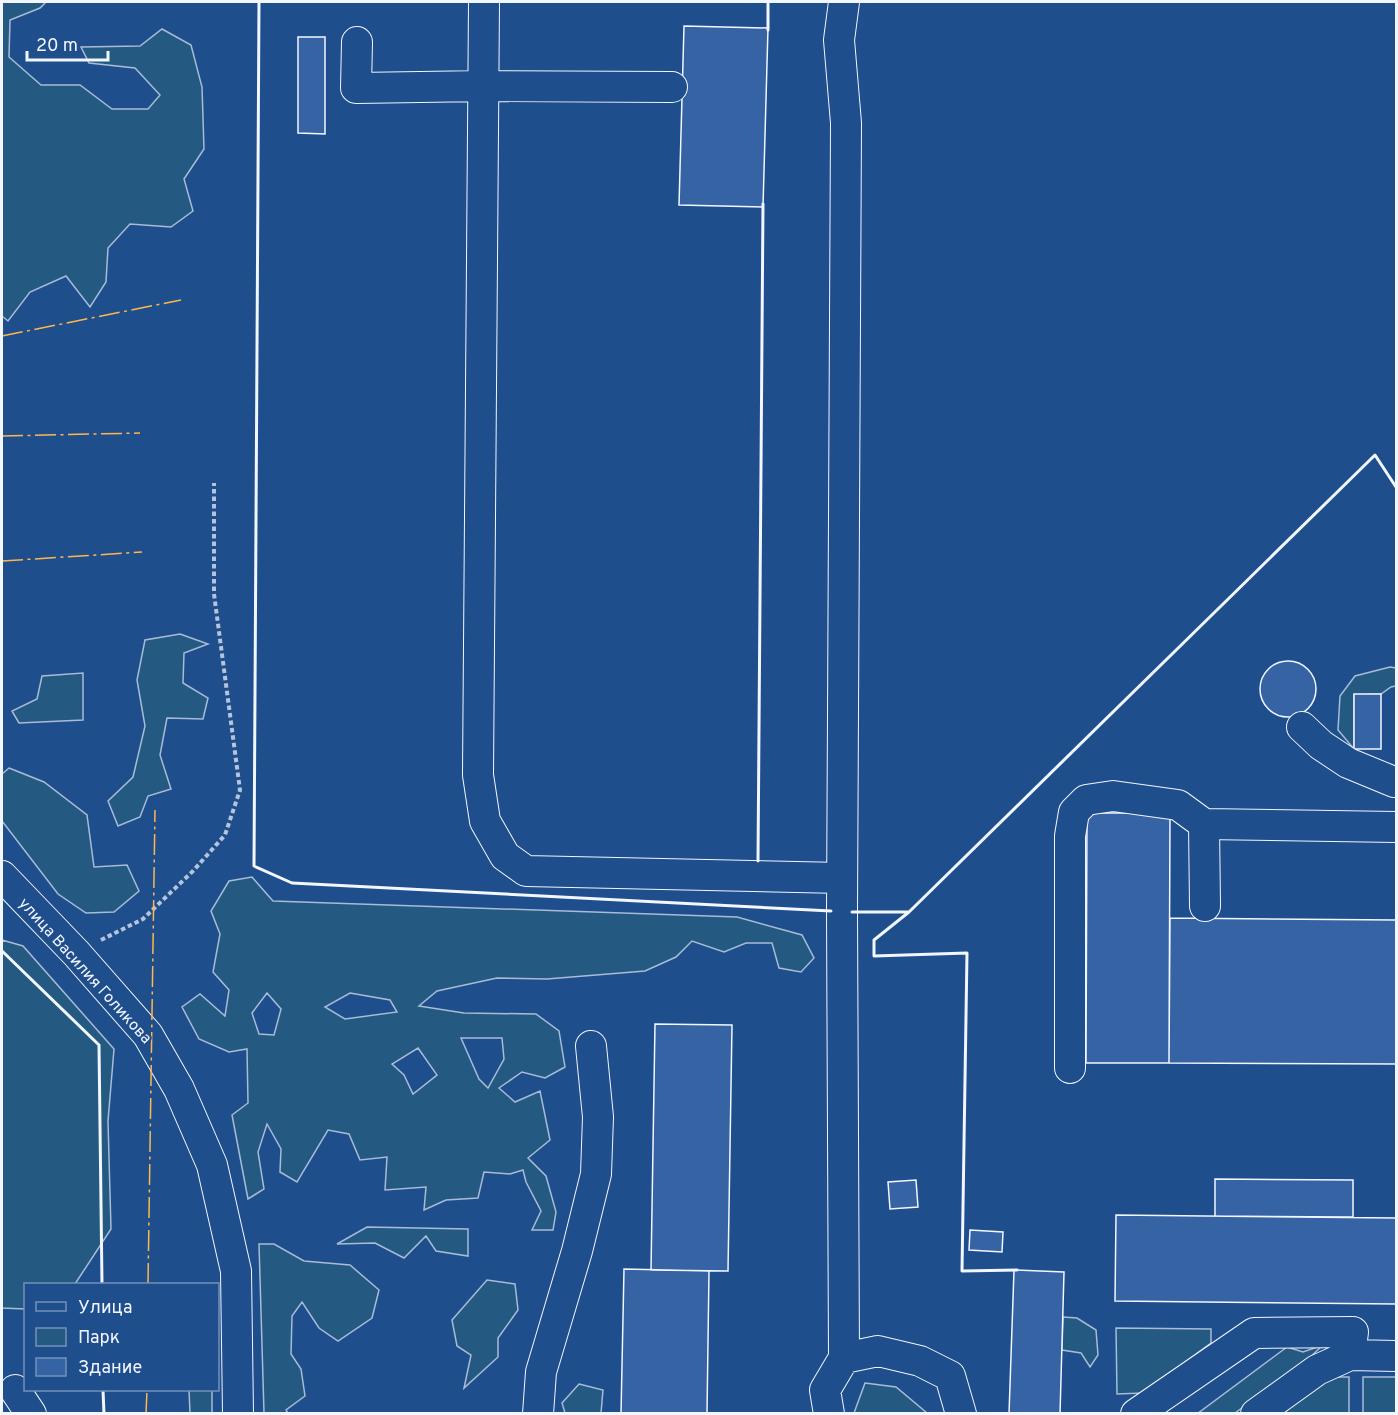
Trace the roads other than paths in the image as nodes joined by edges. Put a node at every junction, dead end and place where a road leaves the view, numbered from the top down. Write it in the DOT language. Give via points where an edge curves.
graph roads {
  1 [pos="484,2"];
  2 [pos="844,2"];
  3 [pos="357,42"];
  4 [pos="484,86"];
  5 [pos="672,87"];
  6 [pos="1302,728"];
  7 [pos="1395,780"];
  8 [pos="1204,824"];
  9 [pos="1393,826"];
  10 [pos="2,876"];
  11 [pos="842,878"];
  12 [pos="1205,906"];
  13 [pos="591,1046"];
  14 [pos="1070,1068"];
  15 [pos="1350,1355"];
  16 [pos="1396,1356"];
  17 [pos="844,1358"];
  18 [pos="238,1413"];
  19 [pos="538,1413"];
  20 [pos="829,1413"];
  21 [pos="961,1413"];
  22 [pos="1136,1413"];
  23 [pos="1256,1413"];
  1 -- 4 [label="street"];
  2 -- 11 [label="street" via="839,40 846,123"];
  3 -- 4 [label="street" via="356,88"];
  4 -- 5 [label="street"];
  4 -- 11 [label="street" via="478,775 485,821 505,856 526,871"];
  6 -- 7 [label="street" via="1348,763"];
  7 -- 9 [label="street"];
  8 -- 9 [label="street"];
  8 -- 12 [label="street"];
  8 -- 14 [label="street" via="1178,805 1113,796 1086,800 1074,812 1070,836"];
  10 -- 18 [label="street, улица Василия Голикова" via="148,1035 179,1089 212,1165 236,1271"];
  11 -- 17 [label="street"];
  13 -- 19 [label="street" via="598,1117 596,1174 541,1372"];
  15 -- 16 [label="street"];
  15 -- 22 [label="street" via="1353,1332 1254,1333"];
  15 -- 23 [label="street" via="1317,1370"];
  17 -- 20 [label="street" via="825,1390"];
  17 -- 21 [label="street" via="878,1351 920,1360 950,1376"];
}
